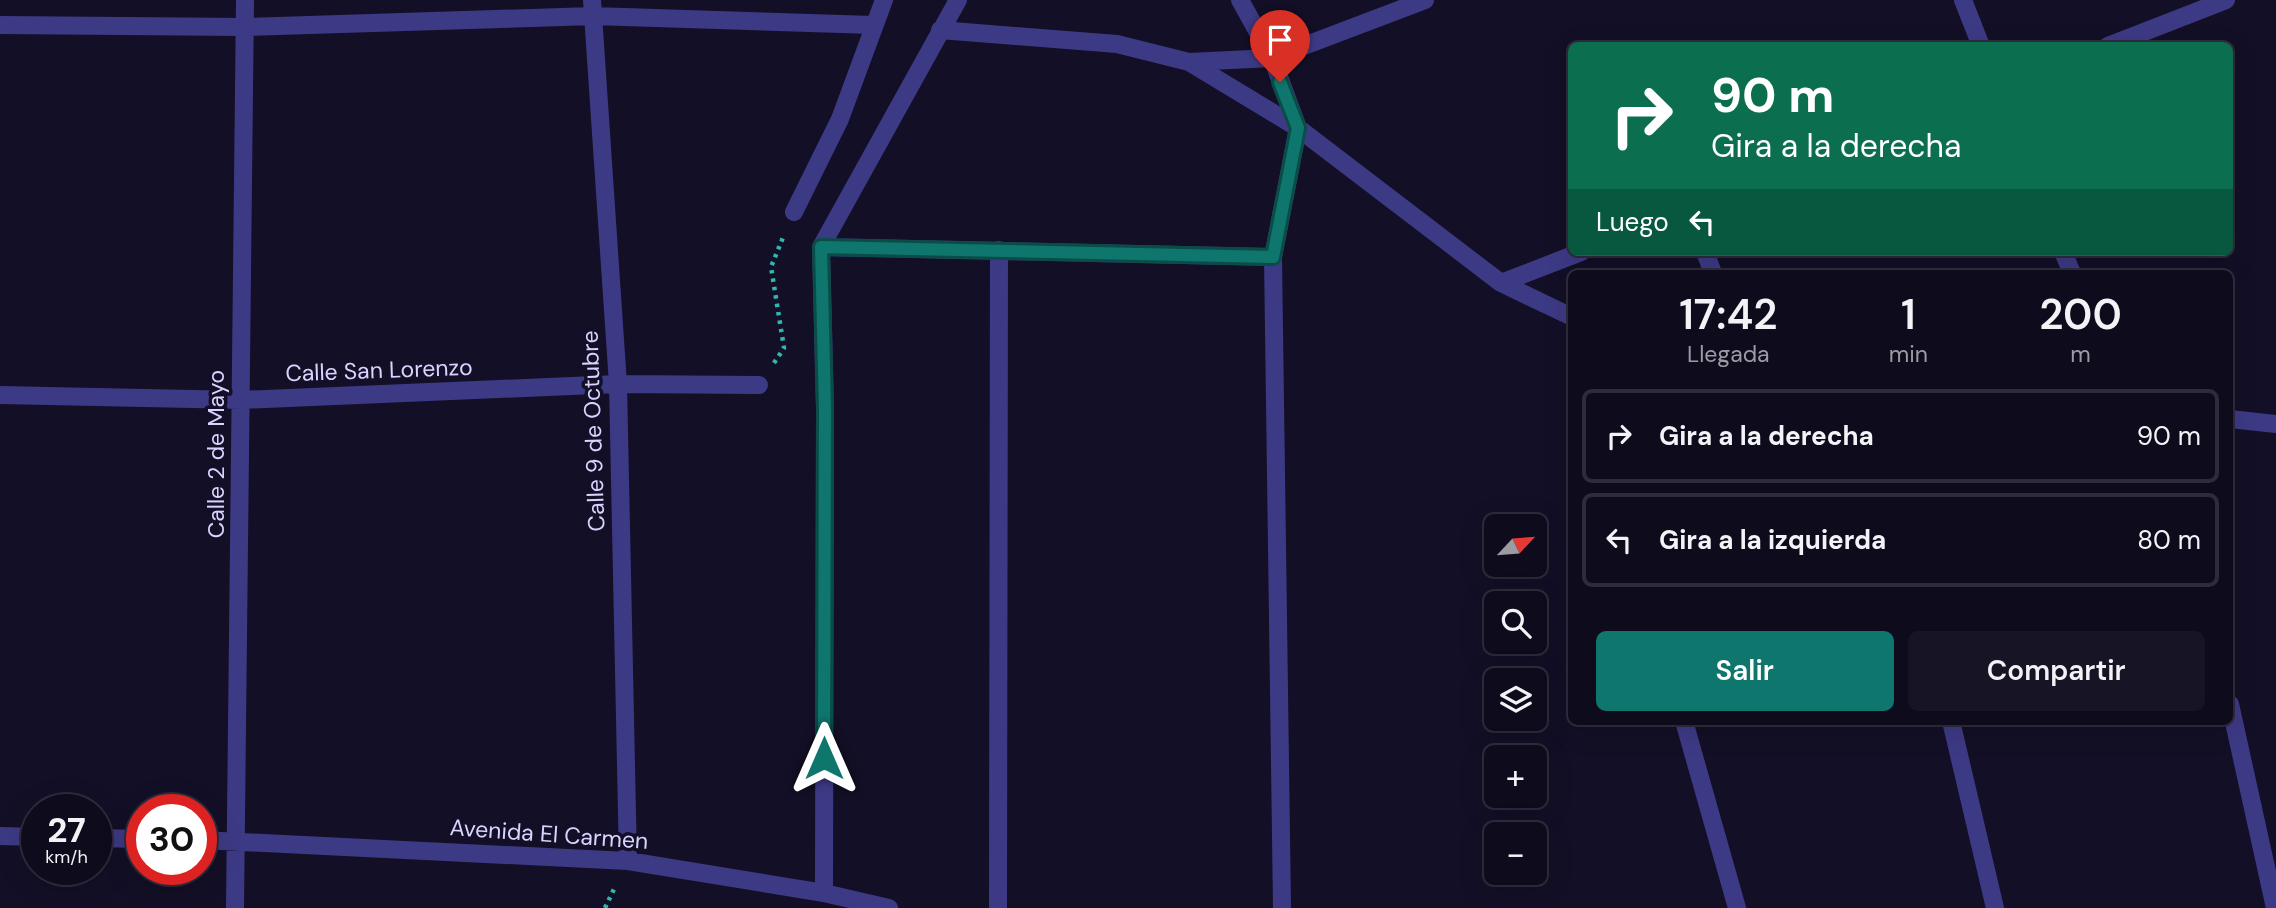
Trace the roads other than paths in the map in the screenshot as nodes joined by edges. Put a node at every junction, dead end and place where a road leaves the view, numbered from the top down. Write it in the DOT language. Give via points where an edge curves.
graph roads {
  1 [pos="245,0"];
  2 [pos="884,0"];
  3 [pos="958,0"];
  4 [pos="1240,0"];
  5 [pos="1425,0"];
  6 [pos="1963,0"];
  7 [pos="2226,0"];
  8 [pos="592,8"];
  9 [pos="0,25"];
  10 [pos="873,25"];
  11 [pos="245,27"];
  12 [pos="940,30"];
  13 [pos="1979,42"];
  14 [pos="2118,42"];
  15 [pos="1272,58"];
  16 [pos="1189,62"];
  17 [pos="1298,128"];
  18 [pos="794,212"];
  19 [pos="821,247"];
  20 [pos="999,250"];
  21 [pos="1571,256"];
  22 [pos="1273,257"];
  23 [pos="1501,283"];
  24 [pos="1568,315"];
  25 [pos="618,384"];
  26 [pos="759,385"];
  27 [pos="0,395"];
  28 [pos="241,400"];
  29 [pos="2233,419"];
  30 [pos="2276,424"];
  31 [pos="2233,718"];
  32 [pos="1685,725"];
  33 [pos="1952,725"];
  34 [pos="0,836"];
  35 [pos="21,837"];
  36 [pos="217,841"];
  37 [pos="237,841"];
  38 [pos="628,861"];
  39 [pos="824,893"];
  40 [pos="235,908"];
  41 [pos="889,908"];
  42 [pos="998,908"];
  43 [pos="1282,908"];
  44 [pos="1737,908"];
  45 [pos="1995,908"];
  46 [pos="2275,908"];
  1 -- 11 [label="street, Calle 2 de Mayo"];
  2 -- 10 [label="street"];
  3 -- 12 [label="street"];
  4 -- 15 [label="street"];
  5 -- 15 [label="street"];
  6 -- 13 [label="street"];
  7 -- 14 [label="street"];
  8 -- 10 [label="street"];
  8 -- 11 [label="street"];
  8 -- 25 [label="street, Calle 9 de Octubre"];
  9 -- 11 [label="street"];
  10 -- 18 [label="street" via="840,118"];
  11 -- 28 [label="street, Calle 2 de Mayo"];
  12 -- 16 [label="street" via="1117,44"];
  12 -- 19 [label="street"];
  15 -- 16 [label="street"];
  15 -- 17 [label="street"];
  16 -- 17 [label="street"];
  17 -- 22 [label="street"];
  17 -- 23 [label="street"];
  19 -- 20 [label="street"];
  19 -- 39 [label="street"];
  20 -- 22 [label="street"];
  20 -- 42 [label="street"];
  21 -- 23 [label="street"];
  22 -- 43 [label="street"];
  23 -- 24 [label="street"];
  25 -- 26 [label="street, Calle San Lorenzo"];
  25 -- 28 [label="street, Calle San Lorenzo"];
  25 -- 38 [label="street, Calle 9 de Octubre"];
  27 -- 28 [label="street, Calle San Lorenzo"];
  28 -- 37 [label="street, Calle 2 de Mayo"];
  29 -- 30 [label="street"];
  31 -- 46 [label="street"];
  32 -- 44 [label="street"];
  33 -- 45 [label="street"];
  34 -- 35 [label="street"];
  36 -- 37 [label="street, Avenida El Carmen"];
  37 -- 38 [label="street, Avenida El Carmen"];
  37 -- 40 [label="street, Calle 2 de Mayo"];
  38 -- 39 [label="street, Avenida El Carmen"];
  39 -- 41 [label="street, Avenida El Carmen"];
}
